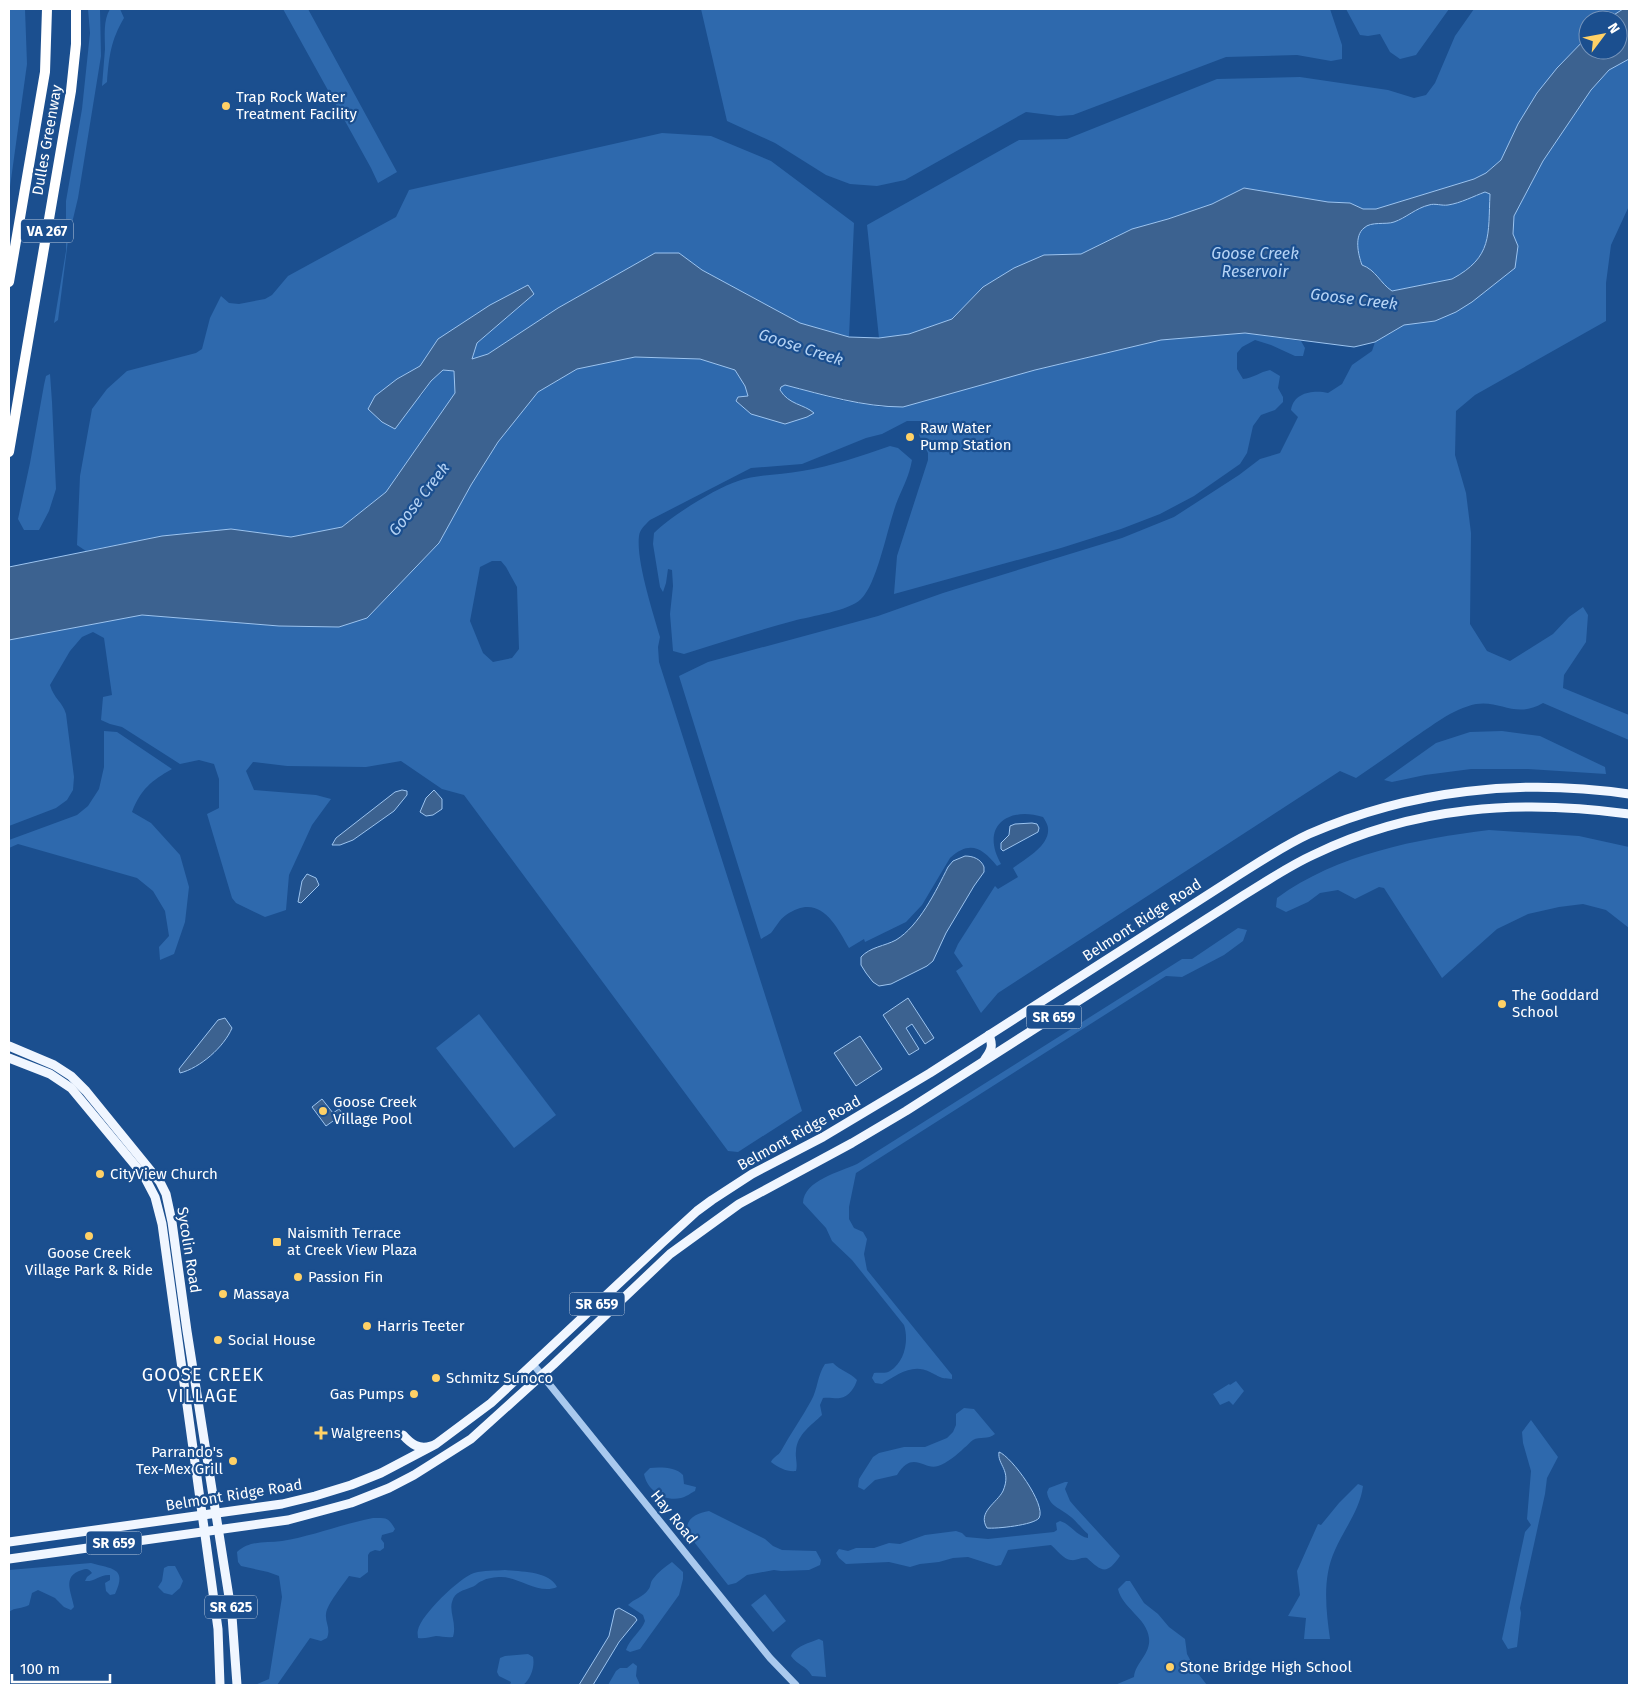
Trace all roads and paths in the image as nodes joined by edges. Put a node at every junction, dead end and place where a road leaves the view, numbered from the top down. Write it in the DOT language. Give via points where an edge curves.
graph roads {
  1 [pos="47,9"];
  2 [pos="76,9"];
  3 [pos="9,282"];
  4 [pos="9,452"];
  5 [pos="1629,794"];
  6 [pos="1629,814"];
  7 [pos="989,1035"];
  8 [pos="9,1046"];
  9 [pos="9,1058"];
  10 [pos="980,1064"];
  11 [pos="533,1364"];
  12 [pos="542,1376"];
  13 [pos="403,1435"];
  14 [pos="436,1444"];
  15 [pos="216,1512"];
  16 [pos="203,1515"];
  17 [pos="219,1529"];
  18 [pos="205,1530"];
  19 [pos="9,1542"];
  20 [pos="9,1559"];
  21 [pos="220,1685"];
  22 [pos="237,1685"];
  23 [pos="796,1685"];
  1 -- 3 [label="highway, Dulles Greenway / VA 267" via="44,78"];
  2 -- 4 [label="highway, Dulles Greenway / VA 267" via="71,91"];
  5 -- 7 [label="main road, Belmont Ridge Road / SR 659" via="1560,787 1464,791 1410,801 1339,822 1279,850"];
  6 -- 10 [label="main road, Belmont Ridge Road / SR 659" via="1542,806 1485,808 1412,821 1357,837 1280,872"];
  7 -- 10 [label="main road" via="992,1052"];
  7 -- 11 [label="main road, Belmont Ridge Road / SR 659" via="824,1137 752,1174 705,1206 662,1242"];
  8 -- 15 [label="main road, Sycolin Road / SR 625" via="71,1076 160,1182 166,1194"];
  9 -- 16 [label="main road, Sycolin Road / SR 625" via="50,1074 71,1088 144,1176 155,1197 162,1224"];
  10 -- 12 [label="main road, Belmont Ridge Road / SR 659" via="852,1143 739,1204 702,1229 670,1254"];
  11 -- 12 [label="street, Hay Road"];
  11 -- 14 [label="main road, Belmont Ridge Road / SR 659" via="491,1403"];
  12 -- 17 [label="main road, Belmont Ridge Road / SR 659" via="471,1439 389,1488 322,1512"];
  12 -- 23 [label="street, Hay Road" via="770,1658"];
  13 -- 14 [label="main road" via="411,1443 424,1448"];
  14 -- 15 [label="main road, Belmont Ridge Road / SR 659" via="381,1473 324,1494 282,1504"];
  15 -- 16 [label="main road, Belmont Ridge Road / SR 659"];
  15 -- 17 [label="main road, Sycolin Road / SR 625"];
  16 -- 18 [label="main road, Sycolin Road / SR 625"];
  16 -- 19 [label="main road, Belmont Ridge Road / SR 659"];
  17 -- 18 [label="main road, Belmont Ridge Road / SR 659"];
  17 -- 22 [label="main road, SR 625" via="233,1624"];
  18 -- 20 [label="main road, Belmont Ridge Road / SR 659"];
  18 -- 21 [label="main road, SR 625" via="218,1629"];
}
